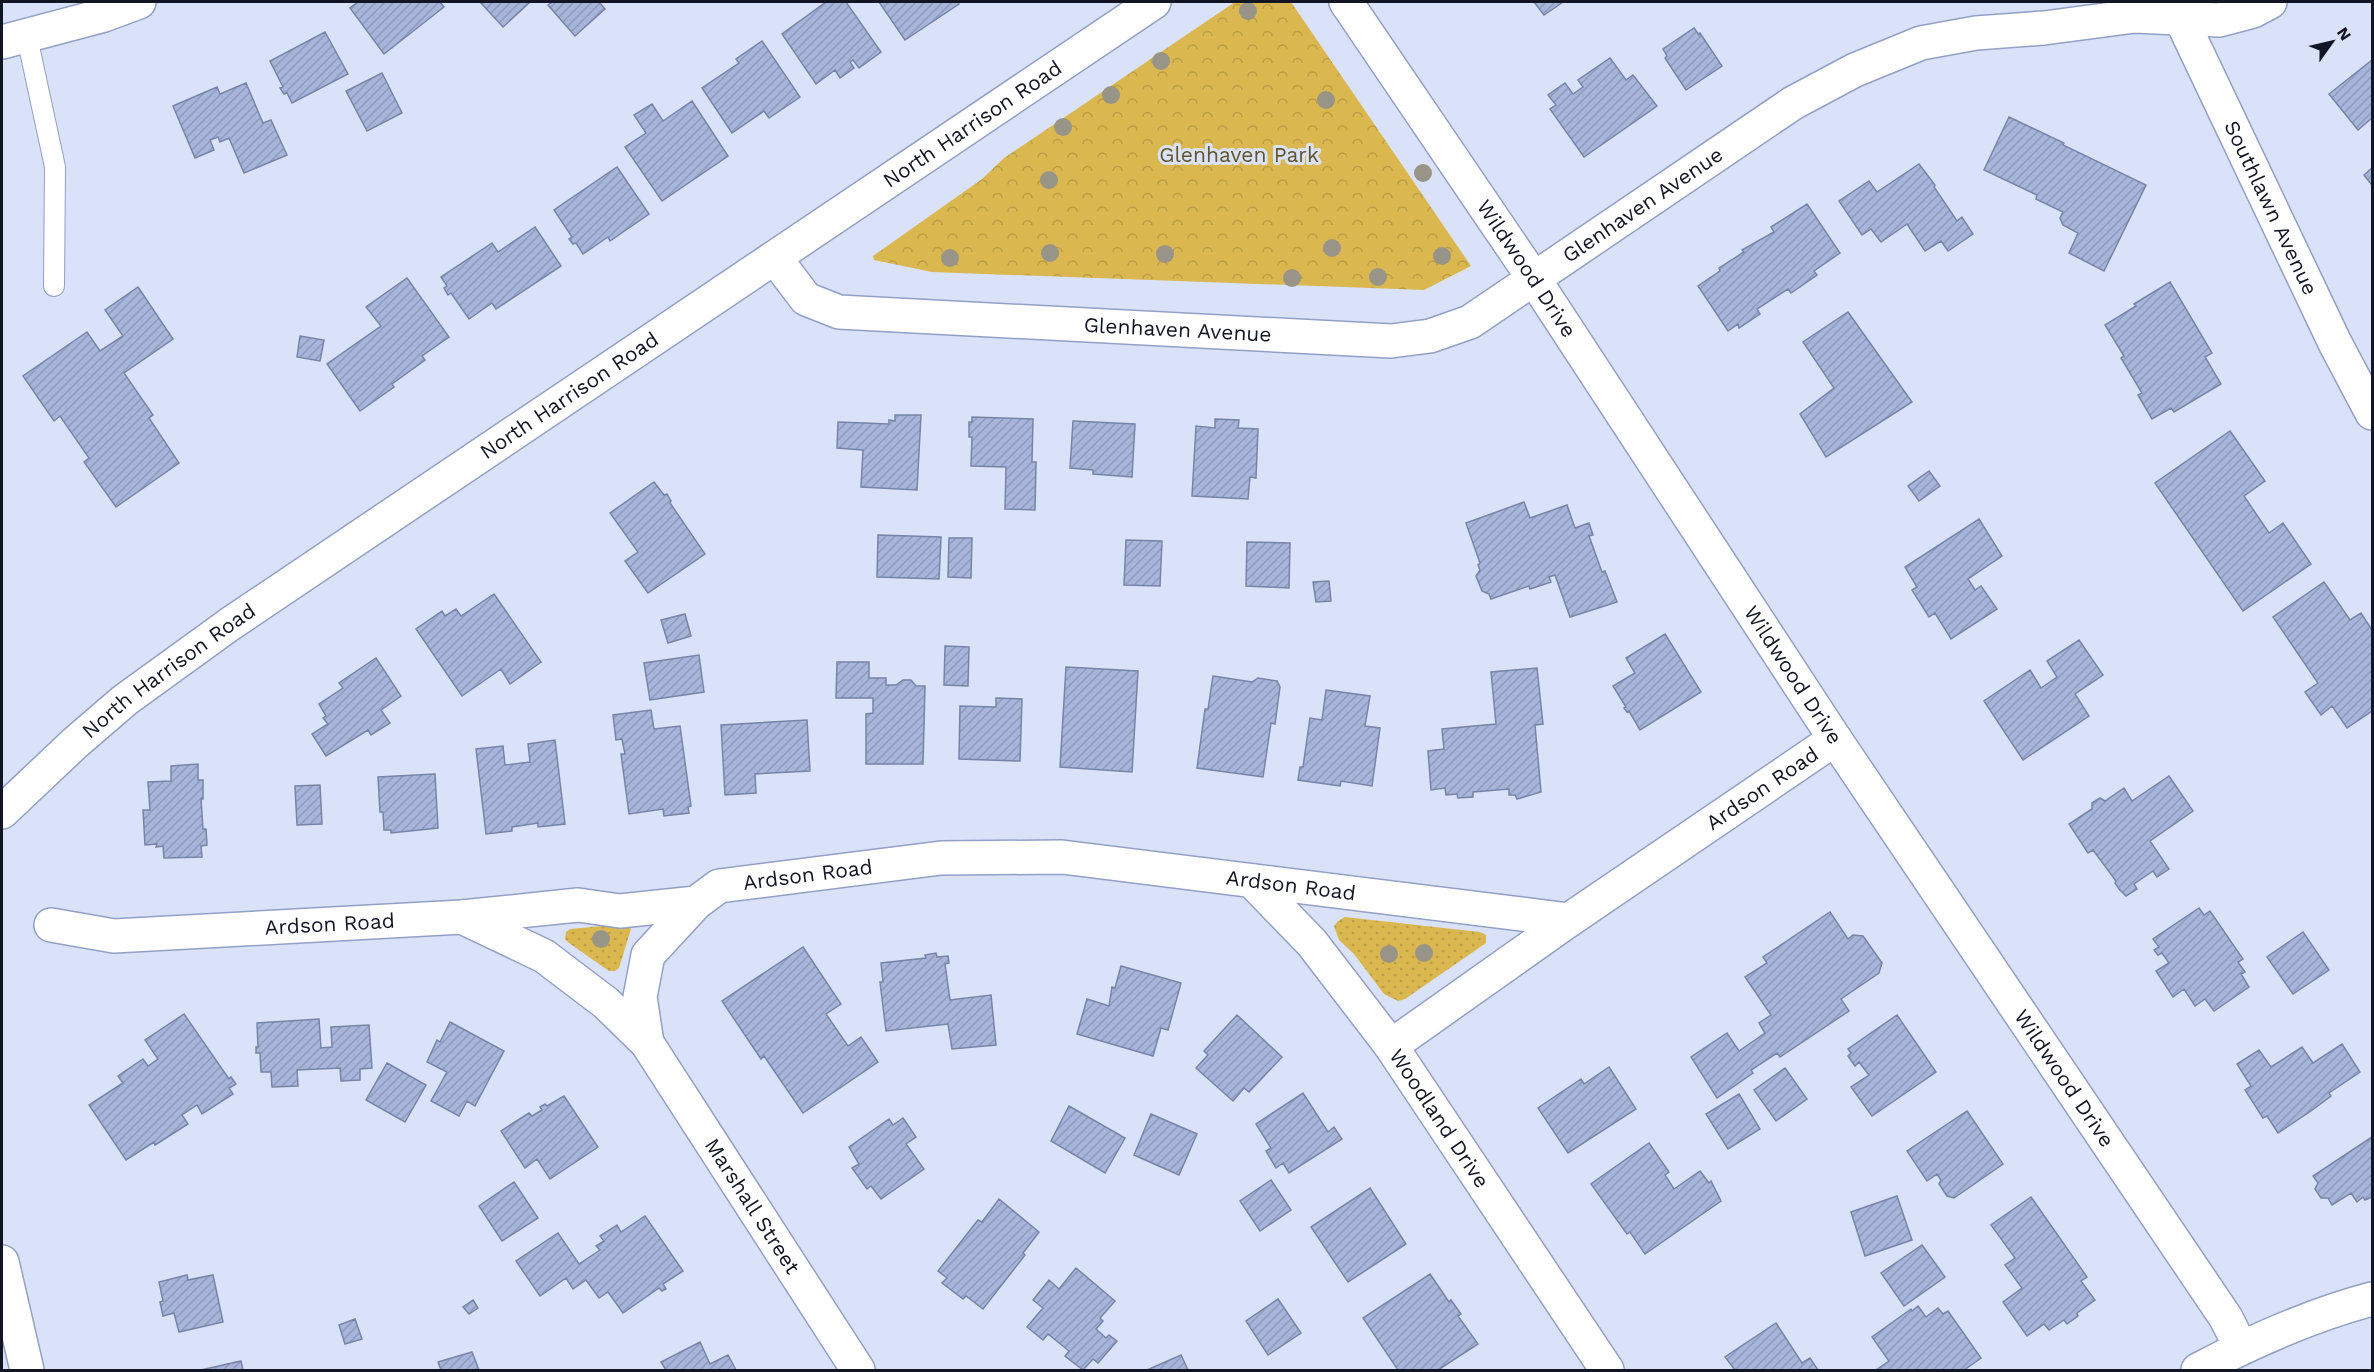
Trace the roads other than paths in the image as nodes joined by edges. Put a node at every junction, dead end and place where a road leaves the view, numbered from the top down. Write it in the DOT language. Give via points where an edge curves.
graph roads {
  1 [pos="139,2"];
  2 [pos="1154,2"];
  3 [pos="1346,2"];
  4 [pos="2270,2"];
  5 [pos="2177,10"];
  6 [pos="14,39"];
  7 [pos="775,258"];
  8 [pos="1534,279"];
  9 [pos="54,286"];
  10 [pos="2373,412"];
  11 [pos="1835,739"];
  12 [pos="2,812"];
  13 [pos="1252,881"];
  14 [pos="696,903"];
  15 [pos="462,917"];
  16 [pos="1569,920"];
  17 [pos="51,925"];
  18 [pos="647,1043"];
  19 [pos="1391,1046"];
  20 [pos="2,1262"];
  21 [pos="2373,1299"];
  22 [pos="9,1328"];
  23 [pos="2241,1348"];
  24 [pos="27,1371"];
  25 [pos="858,1371"];
  26 [pos="1607,1371"];
  27 [pos="2198,1371"];
  1 -- 6 [label="street"];
  2 -- 7 [label="street, North Harrison Road"];
  3 -- 8 [label="street, Wildwood Drive"];
  4 -- 5 [label="street, Glenhaven Avenue" via="2219,20"];
  5 -- 8 [label="street, Glenhaven Avenue" via="1976,33 1921,44 1855,70 1793,103"];
  5 -- 10 [label="street, Southlawn Avenue" via="2335,343"];
  6 -- 9 [label="lane" via="55,168"];
  7 -- 8 [label="street, Glenhaven Avenue" via="806,299 839,312 1391,341 1430,336 1470,322"];
  7 -- 12 [label="street, North Harrison Road" via="230,624 125,700"];
  8 -- 11 [label="street, Wildwood Drive"];
  11 -- 16 [label="street, Ardson Road"];
  11 -- 23 [label="street, Wildwood Drive" via="2220,1308"];
  13 -- 14 [label="street, Ardson Road" via="1062,857 940,858 719,886"];
  13 -- 16 [label="street, Ardson Road"];
  13 -- 19 [label="street, Woodland Drive" via="1312,944"];
  14 -- 15 [label="street, Ardson Road" via="620,911 578,905"];
  14 -- 18 [label="street, Marshall Street" via="648,955 640,997"];
  15 -- 17 [label="street, Ardson Road" via="114,936"];
  15 -- 18 [label="street, Marshall Street" via="544,956 606,1003"];
  16 -- 19 [label="street, Ardson Road"];
  18 -- 25 [label="street, Marshall Street"];
  19 -- 26 [label="street, Woodland Drive"];
  20 -- 22 [label="street"];
  21 -- 23 [label="street" via="2339,1308"];
  22 -- 24 [label="street"];
  23 -- 27 [label="street"];
}
